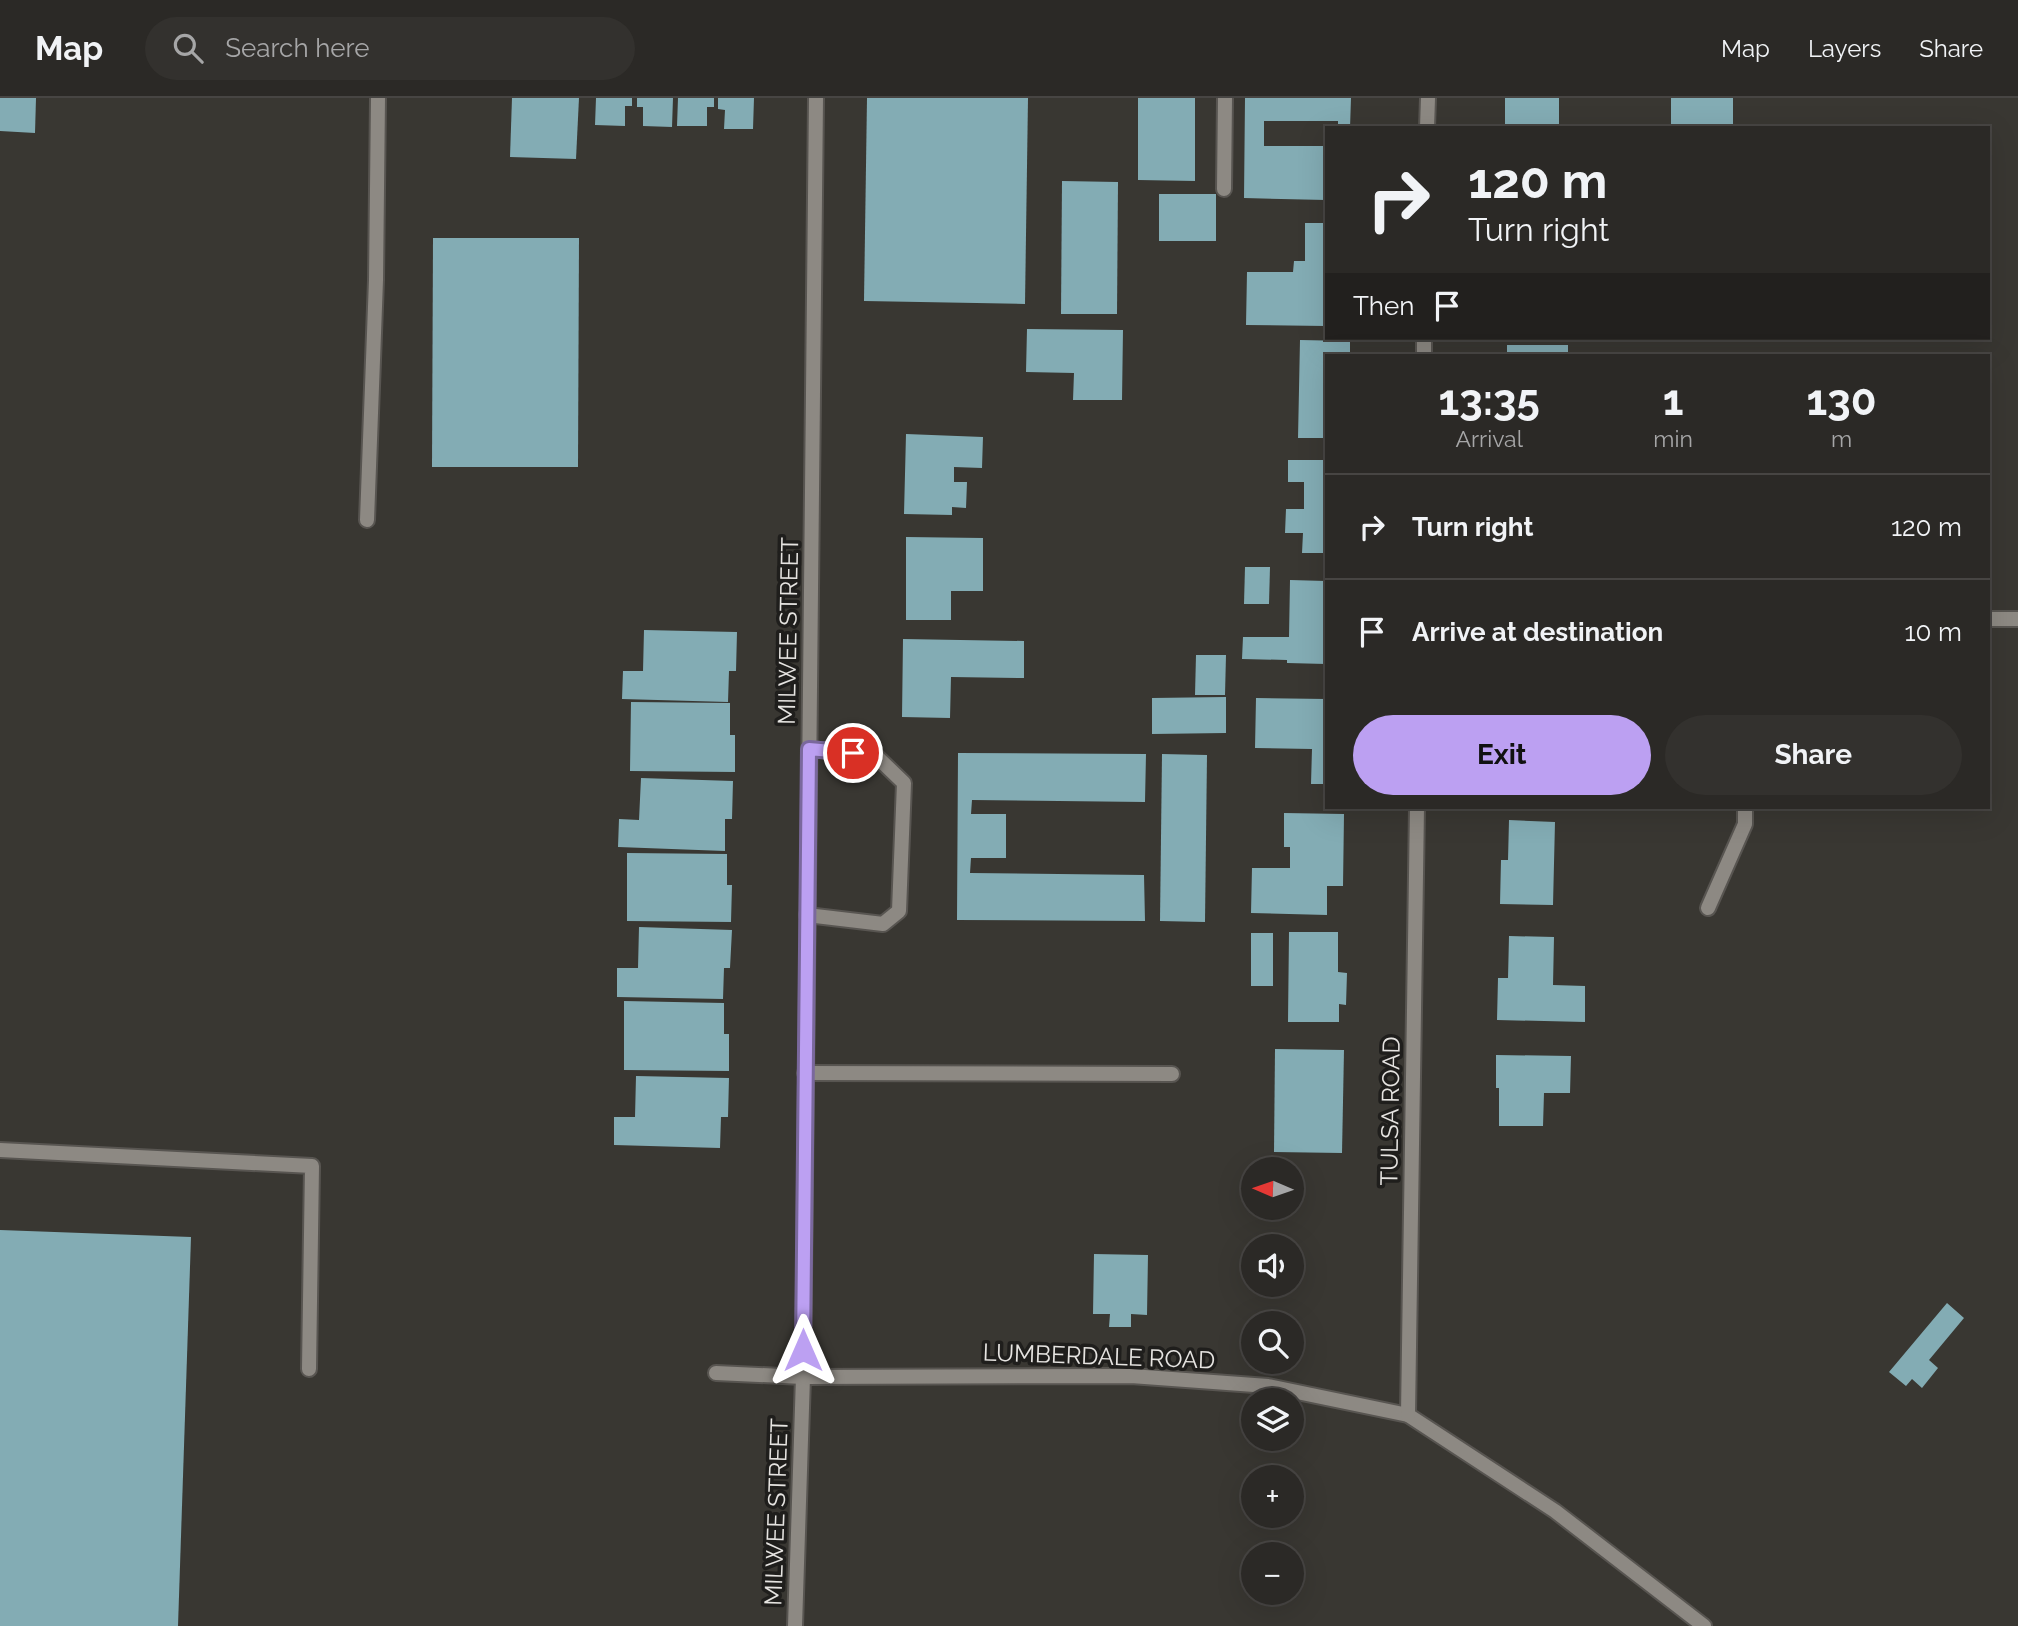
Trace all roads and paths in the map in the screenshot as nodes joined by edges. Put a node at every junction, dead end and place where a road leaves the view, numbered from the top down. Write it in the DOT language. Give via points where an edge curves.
graph roads {
  1 [pos="378,98"];
  2 [pos="816,98"];
  3 [pos="1225,98"];
  4 [pos="1428,98"];
  5 [pos="1427,126"];
  6 [pos="1224,188"];
  7 [pos="367,520"];
  8 [pos="1990,619"];
  9 [pos="2018,619"];
  10 [pos="809,749"];
  11 [pos="1417,809"];
  12 [pos="1745,809"];
  13 [pos="1708,908"];
  14 [pos="807,915"];
  15 [pos="805,1073"];
  16 [pos="1172,1074"];
  17 [pos="0,1150"];
  18 [pos="309,1369"];
  19 [pos="716,1373"];
  20 [pos="803,1377"];
  21 [pos="1408,1415"];
  22 [pos="795,1626"];
  23 [pos="1704,1626"];
  1 -- 7 [label="street"];
  2 -- 10 [label="street, MILWEE STREET"];
  3 -- 6 [label="street"];
  4 -- 5 [label="street"];
  8 -- 9 [label="street"];
  10 -- 14 [label="street, MILWEE STREET"];
  10 -- 14 [label="street" via="875,755 904,783 899,911 883,924"];
  11 -- 21 [label="street, TULSA ROAD"];
  12 -- 13 [label="street" via="1745,824"];
  14 -- 15 [label="street, MILWEE STREET"];
  15 -- 16 [label="street"];
  15 -- 20 [label="street, MILWEE STREET"];
  17 -- 18 [label="street" via="312,1166"];
  19 -- 20 [label="street, LUMBERDALE ROAD"];
  20 -- 21 [label="street, LUMBERDALE ROAD" via="1131,1376 1268,1386"];
  20 -- 22 [label="street, MILWEE STREET"];
  21 -- 23 [label="street, LUMBERDALE ROAD" via="1555,1511"];
}
